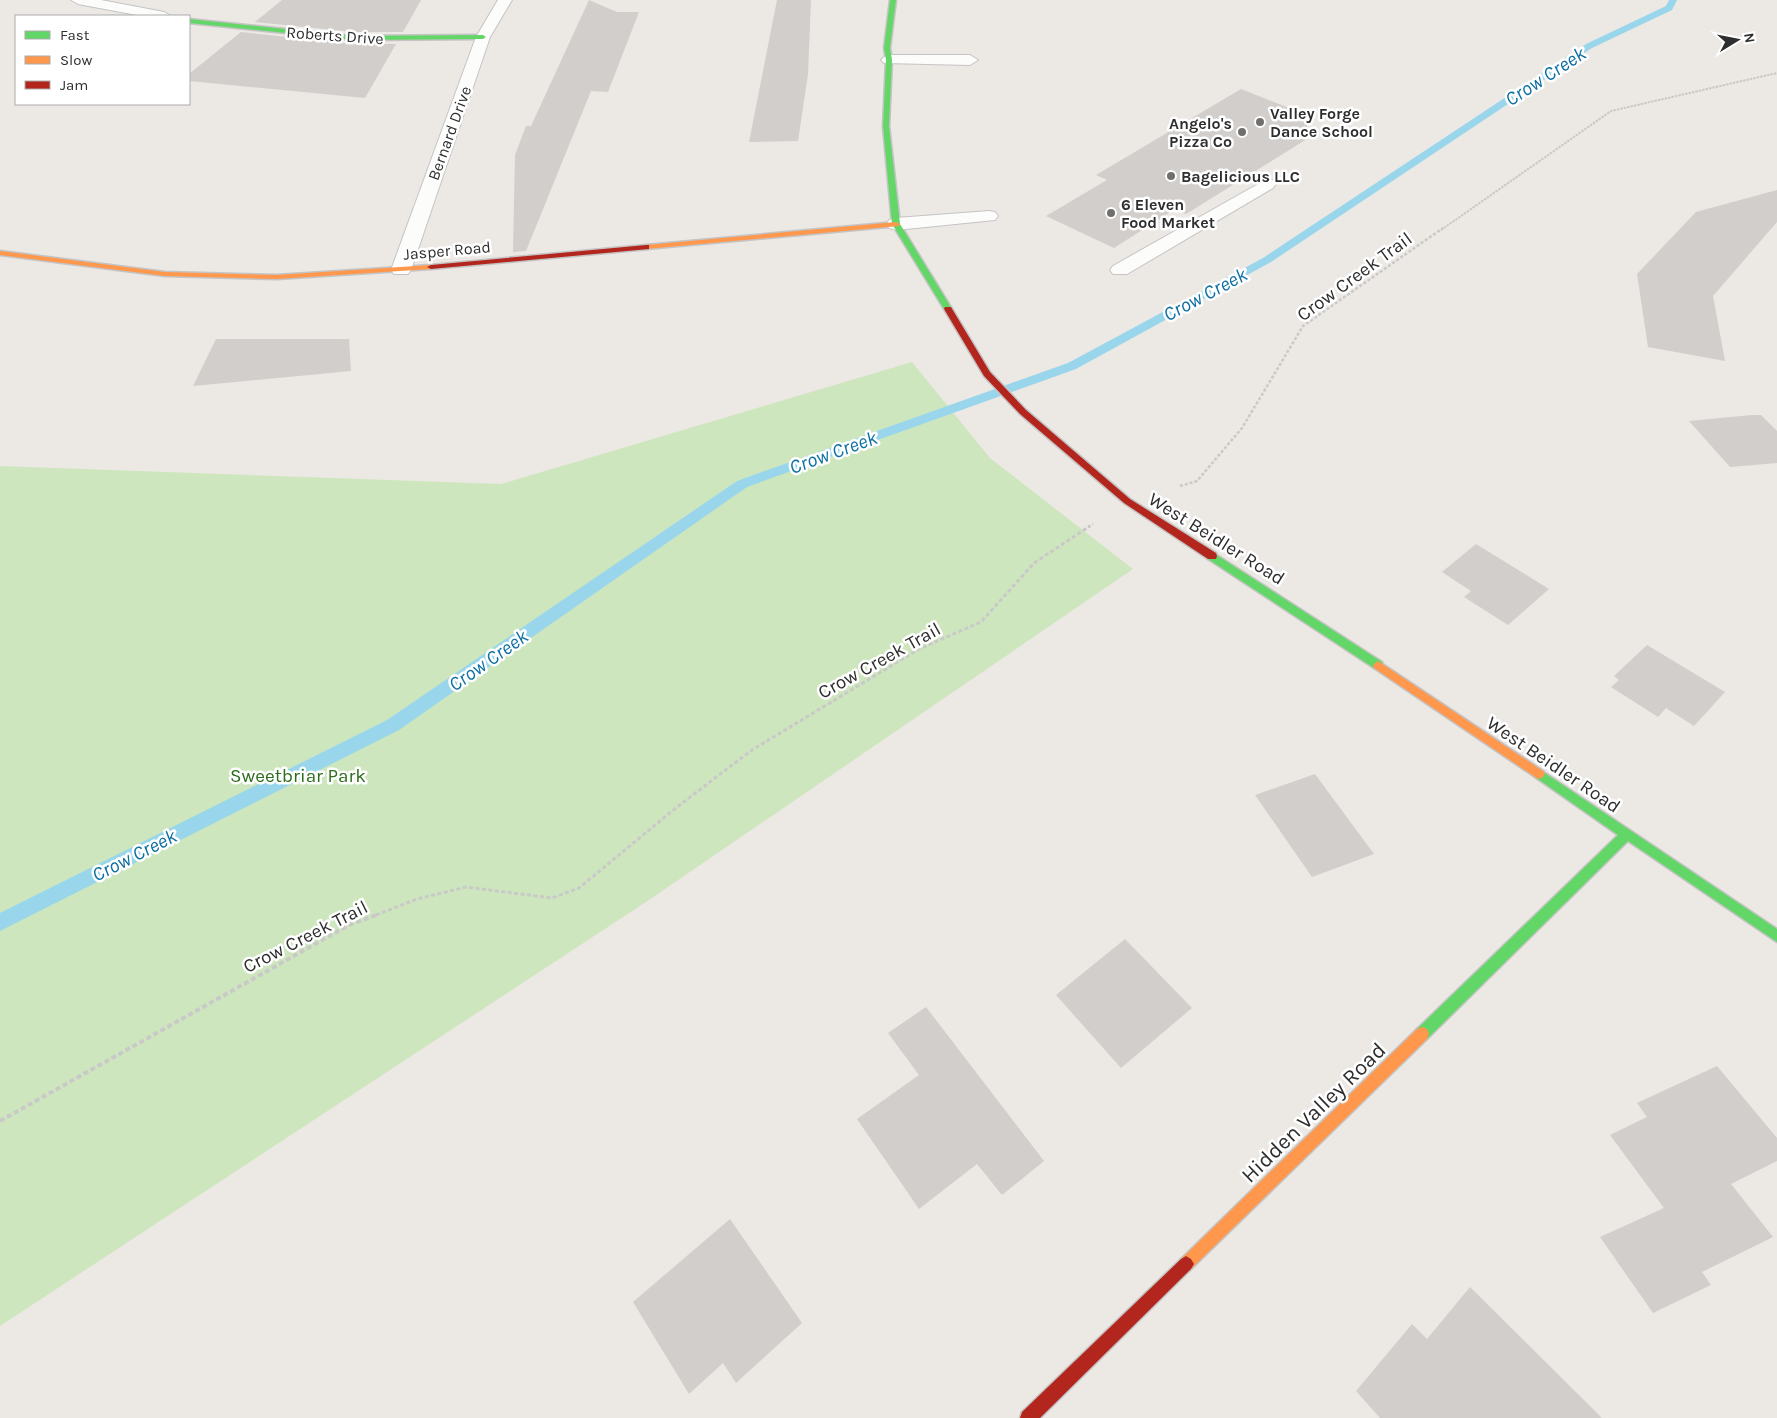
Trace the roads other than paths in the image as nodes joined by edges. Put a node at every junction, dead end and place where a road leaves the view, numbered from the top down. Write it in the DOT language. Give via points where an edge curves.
graph roads {
  1 [pos="78,0"];
  2 [pos="505,0"];
  3 [pos="893,0"];
  4 [pos="159,15"];
  5 [pos="190,21"];
  6 [pos="483,37"];
  7 [pos="890,60"];
  8 [pos="970,60"];
  9 [pos="1267,184"];
  10 [pos="989,216"];
  11 [pos="896,224"];
  12 [pos="0,253"];
  13 [pos="400,270"];
  14 [pos="1120,270"];
  15 [pos="1626,835"];
  16 [pos="1777,936"];
  17 [pos="1028,1418"];
  1 -- 4 [label="street"];
  2 -- 6 [label="street, Bernard Drive"];
  3 -- 7 [label="street, West Beidler Road" via="887,48"];
  5 -- 6 [label="street, Roberts Drive" via="354,38"];
  6 -- 13 [label="street, Bernard Drive"];
  7 -- 8 [label="street"];
  7 -- 11 [label="street, West Beidler Road" via="886,126"];
  9 -- 14 [label="street"];
  10 -- 11 [label="street"];
  11 -- 13 [label="street, Jasper Road"];
  11 -- 15 [label="street, West Beidler Road" via="986,374 1023,412 1126,501 1297,610"];
  12 -- 13 [label="street, Jasper Road" via="165,274 277,277"];
  15 -- 16 [label="street, West Beidler Road"];
  15 -- 17 [label="street, Hidden Valley Road"];
}
